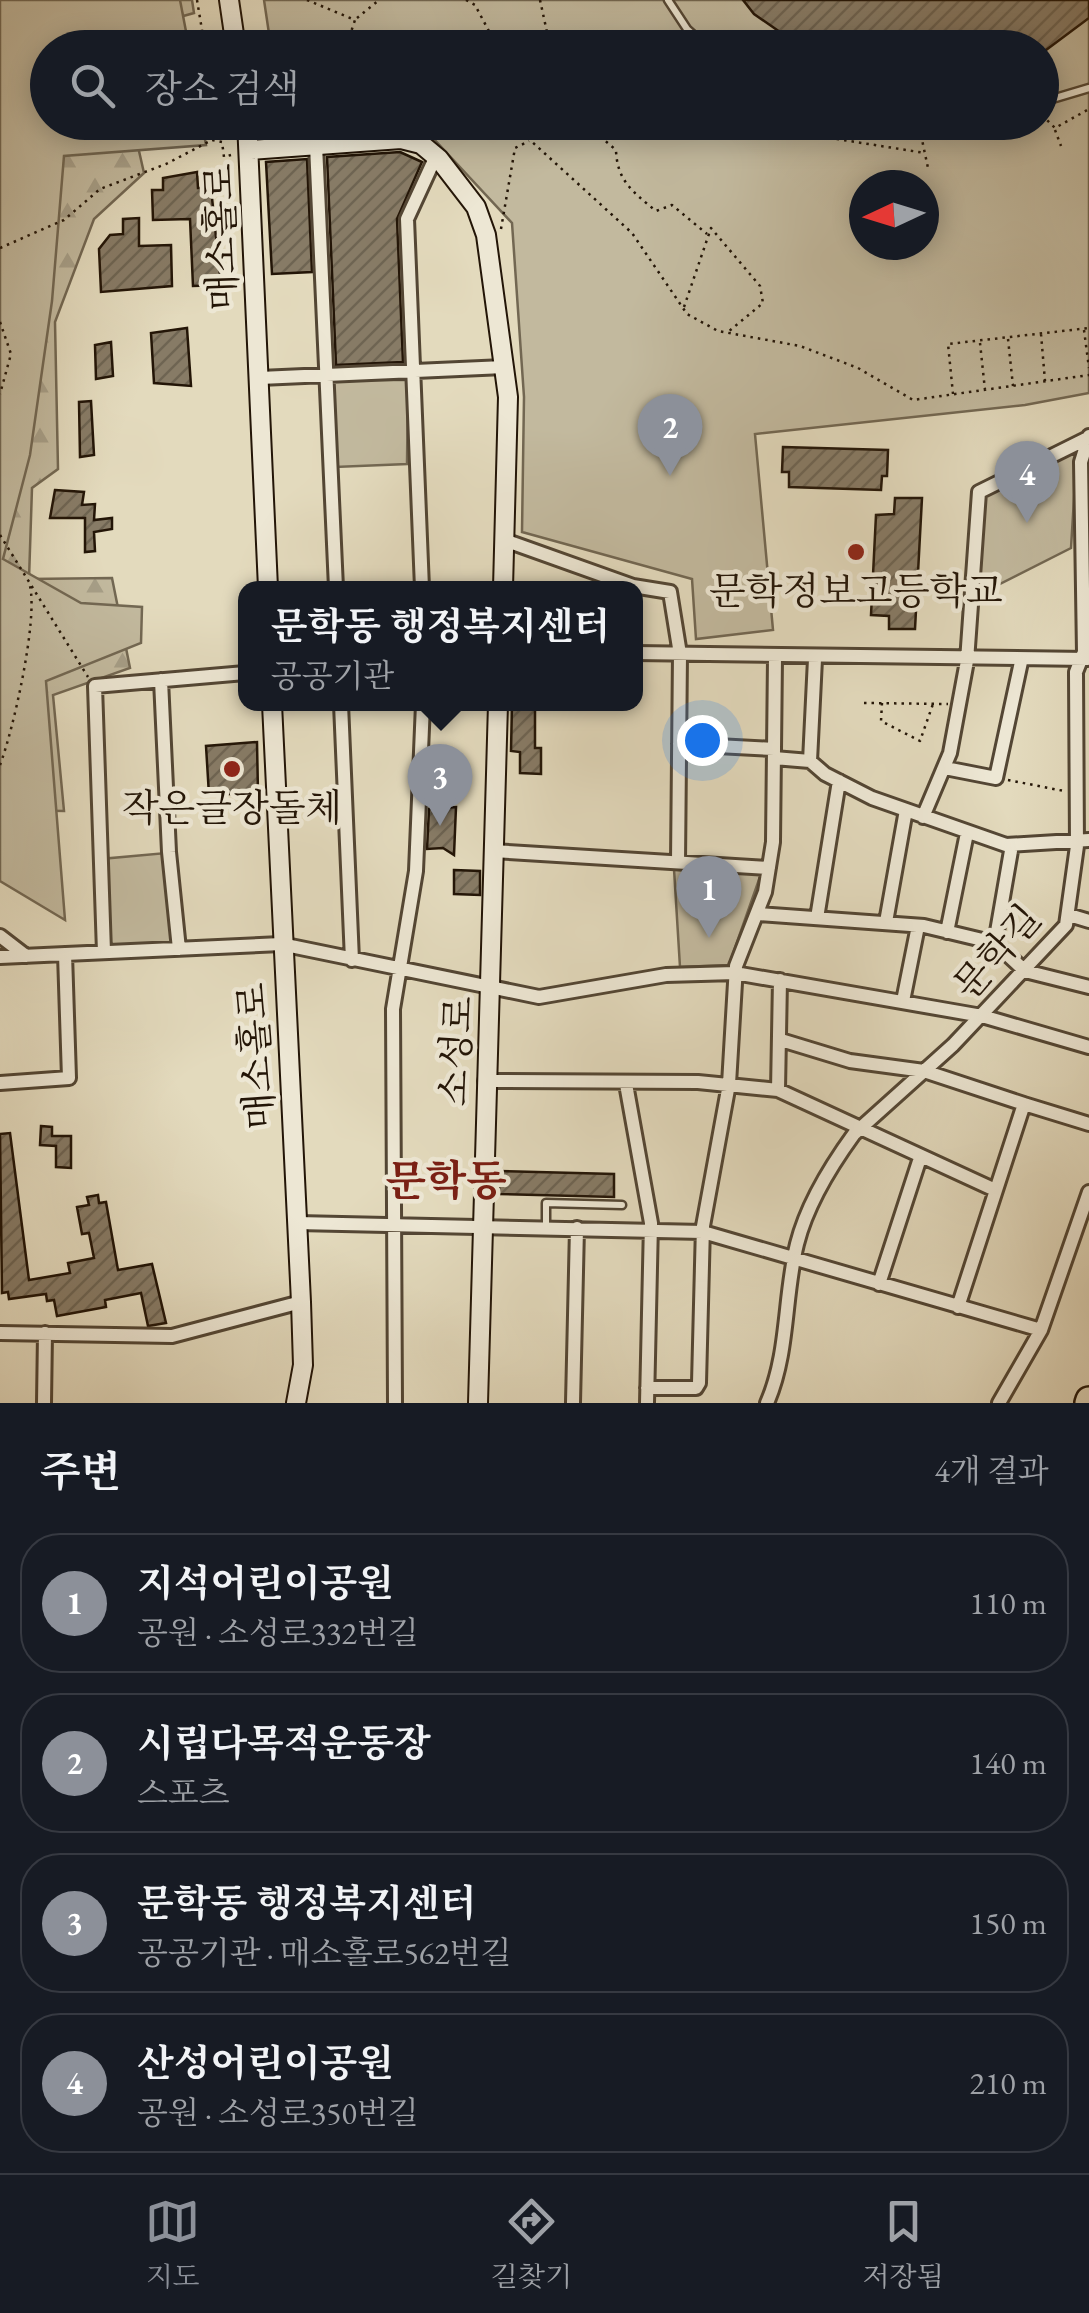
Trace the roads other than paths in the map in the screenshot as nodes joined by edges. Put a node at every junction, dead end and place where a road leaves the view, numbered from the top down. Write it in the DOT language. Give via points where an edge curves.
graph roads {
  1 [pos="229,0"];
  2 [pos="668,0"];
  3 [pos="233,30"];
  4 [pos="688,30"];
  5 [pos="1089,88"];
  6 [pos="1059,97"];
  7 [pos="250,140"];
  8 [pos="388,140"];
  9 [pos="406,140"];
  10 [pos="316,145"];
  11 [pos="251,150"];
  12 [pos="436,156"];
  13 [pos="504,367"];
  14 [pos="413,371"];
  15 [pos="326,375"];
  16 [pos="260,378"];
  17 [pos="1088,438"];
  18 [pos="504,540"];
  19 [pos="268,581"];
  20 [pos="336,581"];
  21 [pos="422,581"];
  22 [pos="503,581"];
  23 [pos="619,581"];
  24 [pos="643,588"];
  25 [pos="643,653"];
  26 [pos="680,654"];
  27 [pos="775,658"];
  28 [pos="815,659"];
  29 [pos="968,661"];
  30 [pos="1084,661"];
  31 [pos="1021,662"];
  32 [pos="238,674"];
  33 [pos="160,680"];
  34 [pos="272,711"];
  35 [pos="341,711"];
  36 [pos="423,711"];
  37 [pos="498,711"];
  38 [pos="680,744"];
  39 [pos="774,754"];
  40 [pos="810,761"];
  41 [pos="945,768"];
  42 [pos="838,781"];
  43 [pos="906,810"];
  44 [pos="923,817"];
  45 [pos="967,833"];
  46 [pos="1083,840"];
  47 [pos="1012,845"];
  48 [pos="493,851"];
  49 [pos="678,862"];
  50 [pos="770,868"];
  51 [pos="758,914"];
  52 [pos="1069,915"];
  53 [pos="818,918"];
  54 [pos="1089,921"];
  55 [pos="886,922"];
  56 [pos="918,926"];
  57 [pos="947,932"];
  58 [pos="0,936"];
  59 [pos="995,943"];
  60 [pos="281,944"];
  61 [pos="179,949"];
  62 [pos="104,952"];
  63 [pos="65,954"];
  64 [pos="26,956"];
  65 [pos="0,958"];
  66 [pos="352,960"];
  67 [pos="398,970"];
  68 [pos="1024,971"];
  69 [pos="735,972"];
  70 [pos="780,980"];
  71 [pos="1089,988"];
  72 [pos="492,991"];
  73 [pos="904,1001"];
  74 [pos="982,1016"];
  75 [pos="781,1040"];
  76 [pos="1089,1046"];
  77 [pos="924,1072"];
  78 [pos="484,1081"];
  79 [pos="0,1084"];
  80 [pos="626,1084"];
  81 [pos="728,1084"];
  82 [pos="778,1090"];
  83 [pos="1024,1104"];
  84 [pos="1089,1124"];
  85 [pos="859,1130"];
  86 [pos="920,1158"];
  87 [pos="992,1189"];
  88 [pos="1089,1192"];
  89 [pos="622,1205"];
  90 [pos="298,1223"];
  91 [pos="392,1224"];
  92 [pos="482,1226"];
  93 [pos="546,1228"];
  94 [pos="577,1228"];
  95 [pos="651,1230"];
  96 [pos="702,1232"];
  97 [pos="794,1260"];
  98 [pos="878,1284"];
  99 [pos="301,1302"];
  100 [pos="958,1306"];
  101 [pos="1041,1330"];
  102 [pos="0,1332"];
  103 [pos="45,1334"];
  104 [pos="648,1388"];
  105 [pos="296,1402"];
  106 [pos="44,1403"];
  107 [pos="395,1403"];
  108 [pos="478,1403"];
  109 [pos="573,1403"];
  110 [pos="647,1403"];
  111 [pos="767,1403"];
  112 [pos="999,1403"];
  1 -- 3 [label="street"];
  2 -- 4 [label="lane"];
  5 -- 6 [label="lane"];
  7 -- 11 [label="street, 매소홀로"];
  8 -- 10 [label="street"];
  9 -- 12 [label="street"];
  10 -- 11 [label="street"];
  10 -- 15 [label="street"];
  11 -- 16 [label="street, 매소홀로"];
  12 -- 13 [label="street" via="476,208 486,235"];
  12 -- 14 [label="street" via="406,219"];
  13 -- 14 [label="street"];
  13 -- 18 [label="street"];
  14 -- 15 [label="street"];
  14 -- 21 [label="street"];
  15 -- 16 [label="street"];
  15 -- 20 [label="street"];
  16 -- 19 [label="street, 매소홀로"];
  17 -- 29 [label="street" via="979,492"];
  17 -- 30 [label="street, 문학길" via="1080,518"];
  18 -- 22 [label="street"];
  18 -- 23 [label="street"];
  24 -- 26 [label="street" via="670,592"];
  25 -- 26 [label="street"];
  26 -- 27 [label="street"];
  26 -- 38 [label="street"];
  27 -- 28 [label="street"];
  27 -- 39 [label="street"];
  28 -- 29 [label="street"];
  28 -- 40 [label="street"];
  29 -- 31 [label="street"];
  29 -- 41 [label="street"];
  30 -- 31 [label="street"];
  30 -- 46 [label="street, 문학길" via="1077,791"];
  31 -- 41 [label="street" via="996,778"];
  32 -- 33 [label="street"];
  33 -- 61 [label="street"];
  33 -- 62 [label="street" via="96,686"];
  34 -- 60 [label="street, 매소홀로"];
  35 -- 66 [label="street"];
  36 -- 67 [label="street" via="416,871"];
  37 -- 48 [label="street, 소성로"];
  38 -- 39 [label="street"];
  38 -- 49 [label="street"];
  39 -- 40 [label="street"];
  39 -- 50 [label="street"];
  40 -- 42 [label="street"];
  41 -- 44 [label="street"];
  42 -- 43 [label="street"];
  42 -- 53 [label="street"];
  43 -- 44 [label="street"];
  43 -- 55 [label="street"];
  44 -- 45 [label="street"];
  45 -- 47 [label="street"];
  45 -- 57 [label="street"];
  46 -- 47 [label="street"];
  46 -- 52 [label="street, 문학길"];
  47 -- 59 [label="street"];
  48 -- 49 [label="street"];
  48 -- 72 [label="street, 소성로"];
  49 -- 50 [label="street"];
  50 -- 51 [label="street"];
  51 -- 53 [label="street"];
  51 -- 69 [label="street"];
  52 -- 54 [label="street"];
  52 -- 68 [label="street, 문학길"];
  53 -- 55 [label="street"];
  55 -- 56 [label="street"];
  56 -- 57 [label="street"];
  56 -- 73 [label="street"];
  57 -- 59 [label="street"];
  58 -- 64 [label="street"];
  59 -- 68 [label="street"];
  60 -- 61 [label="street"];
  60 -- 66 [label="street"];
  60 -- 90 [label="street, 매소홀로"];
  61 -- 62 [label="street"];
  62 -- 63 [label="street"];
  63 -- 64 [label="street"];
  63 -- 79 [label="street" via="69,1078"];
  64 -- 65 [label="street"];
  66 -- 67 [label="street"];
  67 -- 72 [label="street"];
  67 -- 91 [label="street" via="392,1010"];
  68 -- 71 [label="street"];
  68 -- 74 [label="street, 문학길"];
  69 -- 70 [label="street"];
  69 -- 72 [label="street" via="666,974 539,998"];
  69 -- 81 [label="street"];
  70 -- 73 [label="street"];
  70 -- 75 [label="street"];
  72 -- 78 [label="street, 소성로"];
  73 -- 74 [label="street"];
  74 -- 76 [label="street"];
  74 -- 77 [label="street, 문학길"];
  75 -- 77 [label="street" via="850,1061"];
  75 -- 82 [label="street"];
  77 -- 83 [label="street"];
  77 -- 85 [label="street, 문학길"];
  78 -- 80 [label="street"];
  78 -- 92 [label="street, 소성로"];
  80 -- 81 [label="street"];
  80 -- 95 [label="street"];
  81 -- 82 [label="street"];
  81 -- 96 [label="street"];
  82 -- 85 [label="street"];
  83 -- 84 [label="street"];
  83 -- 87 [label="street"];
  85 -- 86 [label="street"];
  85 -- 97 [label="street, 문학길" via="823,1180"];
  86 -- 87 [label="street"];
  86 -- 98 [label="street"];
  87 -- 100 [label="street"];
  88 -- 101 [label="street"];
  89 -- 93 [label="lane" via="546,1203"];
  90 -- 91 [label="street"];
  90 -- 99 [label="street, 매소홀로"];
  91 -- 92 [label="street"];
  91 -- 107 [label="street"];
  92 -- 93 [label="street"];
  92 -- 108 [label="street, 소성로"];
  93 -- 94 [label="street"];
  94 -- 95 [label="street"];
  94 -- 109 [label="street"];
  95 -- 96 [label="street"];
  95 -- 104 [label="street"];
  96 -- 97 [label="street"];
  96 -- 104 [label="street" via="696,1388"];
  97 -- 98 [label="street"];
  97 -- 111 [label="street, 문학길"];
  98 -- 100 [label="street"];
  99 -- 103 [label="street" via="172,1336"];
  99 -- 105 [label="street, 매소홀로"];
  100 -- 101 [label="street"];
  101 -- 112 [label="street"];
  102 -- 103 [label="street"];
  103 -- 106 [label="street"];
  104 -- 110 [label="street"];
}
